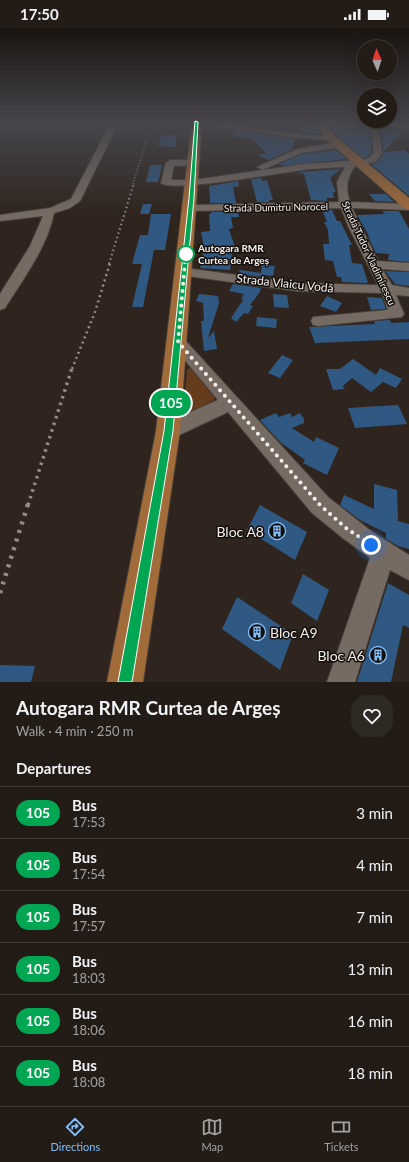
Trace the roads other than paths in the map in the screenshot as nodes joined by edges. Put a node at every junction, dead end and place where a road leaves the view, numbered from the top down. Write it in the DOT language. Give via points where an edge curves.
graph roads {
  1 [pos="100,153"];
  2 [pos="198,153"];
  3 [pos="299,153"];
  4 [pos="346,153"];
  5 [pos="378,153"];
  6 [pos="357,164"];
  7 [pos="193,173"];
  8 [pos="255,173"];
  9 [pos="344,205"];
  10 [pos="409,206"];
  11 [pos="190,208"];
  12 [pos="49,211"];
  13 [pos="0,218"];
  14 [pos="374,264"];
  15 [pos="409,266"];
  16 [pos="184,272"];
  17 [pos="387,289"];
  18 [pos="409,292"];
  19 [pos="0,305"];
  20 [pos="318,321"];
  21 [pos="178,342"];
  22 [pos="231,402"];
  23 [pos="168,431"];
  24 [pos="383,554"];
  25 [pos="409,568"];
  26 [pos="125,682"];
  27 [pos="341,682"];
  1 -- 12 [label="street" via="79,196 68,205"];
  2 -- 7 [label="main road"];
  3 -- 8 [label="street"];
  4 -- 6 [label="main road"];
  5 -- 6 [label="street" via="372,160"];
  6 -- 8 [label="street"];
  6 -- 9 [label="street, Strada Tudor Vladimirescu" via="341,183"];
  6 -- 10 [label="main road"];
  7 -- 8 [label="street" via="239,178"];
  7 -- 11 [label="main road"];
  9 -- 10 [label="street, Strada Dumitru Norocel"];
  9 -- 11 [label="street, Strada Dumitru Norocel"];
  9 -- 14 [label="street, Strada Tudor Vladimirescu"];
  11 -- 16 [label="main road"];
  12 -- 13 [label="street"];
  12 -- 19 [label="street" via="44,228 26,263"];
  14 -- 15 [label="street"];
  14 -- 17 [label="street, Strada Tudor Vladimirescu"];
  16 -- 17 [label="street, Strada Vlaicu Vodă" via="313,289"];
  16 -- 21 [label="main road"];
  17 -- 18 [label="street, Strada Vlaicu Vodă"];
  17 -- 20 [label="street, Strada Tudor Vladimirescu" via="396,315"];
  21 -- 22 [label="street"];
  21 -- 23 [label="main road"];
  22 -- 23 [label="street"];
  22 -- 24 [label="street" via="320,505 346,528"];
  23 -- 26 [label="main road"];
  24 -- 25 [label="street"];
  24 -- 27 [label="street"];
}
